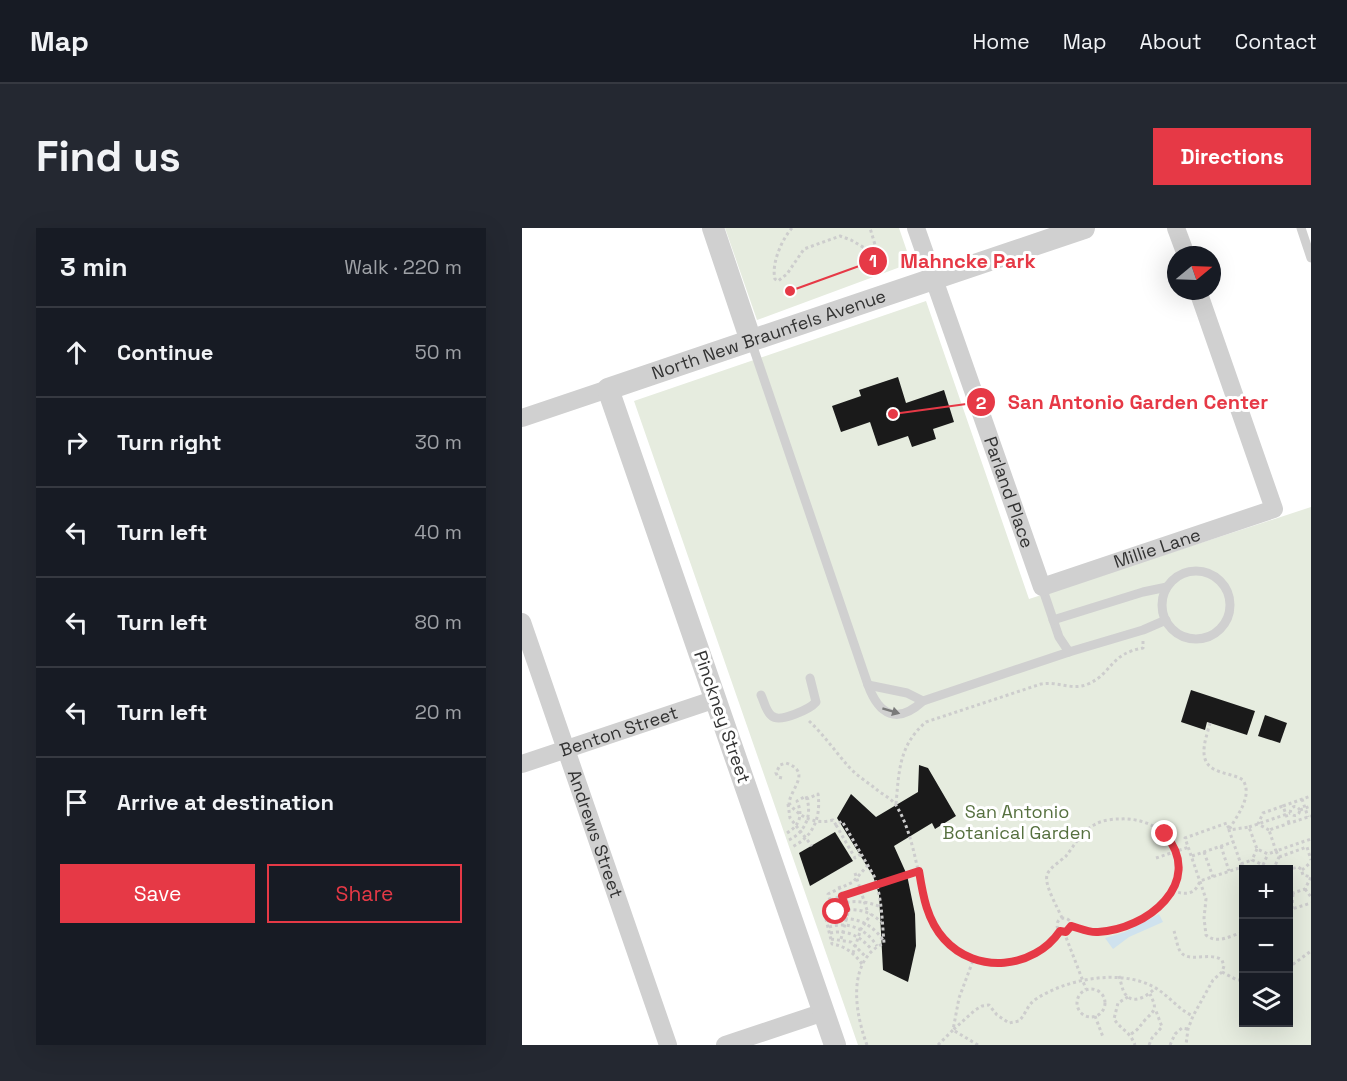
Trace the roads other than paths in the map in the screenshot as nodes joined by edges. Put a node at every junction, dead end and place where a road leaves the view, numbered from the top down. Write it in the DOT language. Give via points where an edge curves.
graph roads {
  1 [pos="713,228"];
  2 [pos="916,228"];
  3 [pos="1084,228"];
  4 [pos="1176,228"];
  5 [pos="1301,228"];
  6 [pos="1183,246"];
  7 [pos="1311,258"];
  8 [pos="934,279"];
  9 [pos="1201,300"];
  10 [pos="751,341"];
  11 [pos="608,389"];
  12 [pos="522,418"];
  13 [pos="1042,587"];
  14 [pos="1167,587"];
  15 [pos="1053,620"];
  16 [pos="1166,620"];
  17 [pos="522,622"];
  18 [pos="1069,652"];
  19 [pos="810,678"];
  20 [pos="868,685"];
  21 [pos="761,695"];
  22 [pos="716,699"];
  23 [pos="923,701"];
  24 [pos="566,749"];
  25 [pos="522,764"];
  26 [pos="824,1012"];
  27 [pos="668,1045"];
  28 [pos="725,1045"];
  29 [pos="836,1045"];
  1 -- 10 [label="street"];
  2 -- 8 [label="street, Parland Place"];
  3 -- 8 [label="street, North New Braunfels Avenue"];
  4 -- 6 [label="street"];
  5 -- 7 [label="lane"];
  8 -- 10 [label="street, North New Braunfels Avenue"];
  8 -- 13 [label="street, Parland Place"];
  9 -- 13 [label="street, Millie Lane" via="1274,509"];
  10 -- 11 [label="street, North New Braunfels Avenue"];
  10 -- 20 [label="lane"];
  11 -- 12 [label="street, North New Braunfels Avenue"];
  11 -- 22 [label="street, Pinckney Street"];
  13 -- 15 [label="lane"];
  14 -- 15 [label="lane"];
  14 -- 16 [label="lane" via="1162,609"];
  14 -- 16 [label="lane" via="1185,573 1206,572 1224,585 1231,605 1223,626 1205,638 1182,636"];
  15 -- 18 [label="lane"];
  16 -- 18 [label="lane"];
  17 -- 24 [label="street, Andrews Street"];
  18 -- 23 [label="lane"];
  19 -- 21 [label="lane" via="816,702 799,712 771,716"];
  20 -- 23 [label="lane" via="907,693"];
  20 -- 23 [label="lane, one-way" via="874,702 892,714 904,714"];
  22 -- 24 [label="street, Benton Street"];
  22 -- 26 [label="street, Pinckney Street"];
  24 -- 25 [label="street, Benton Street"];
  24 -- 27 [label="street, Andrews Street"];
  26 -- 28 [label="street"];
  26 -- 29 [label="street, Pinckney Street"];
}
